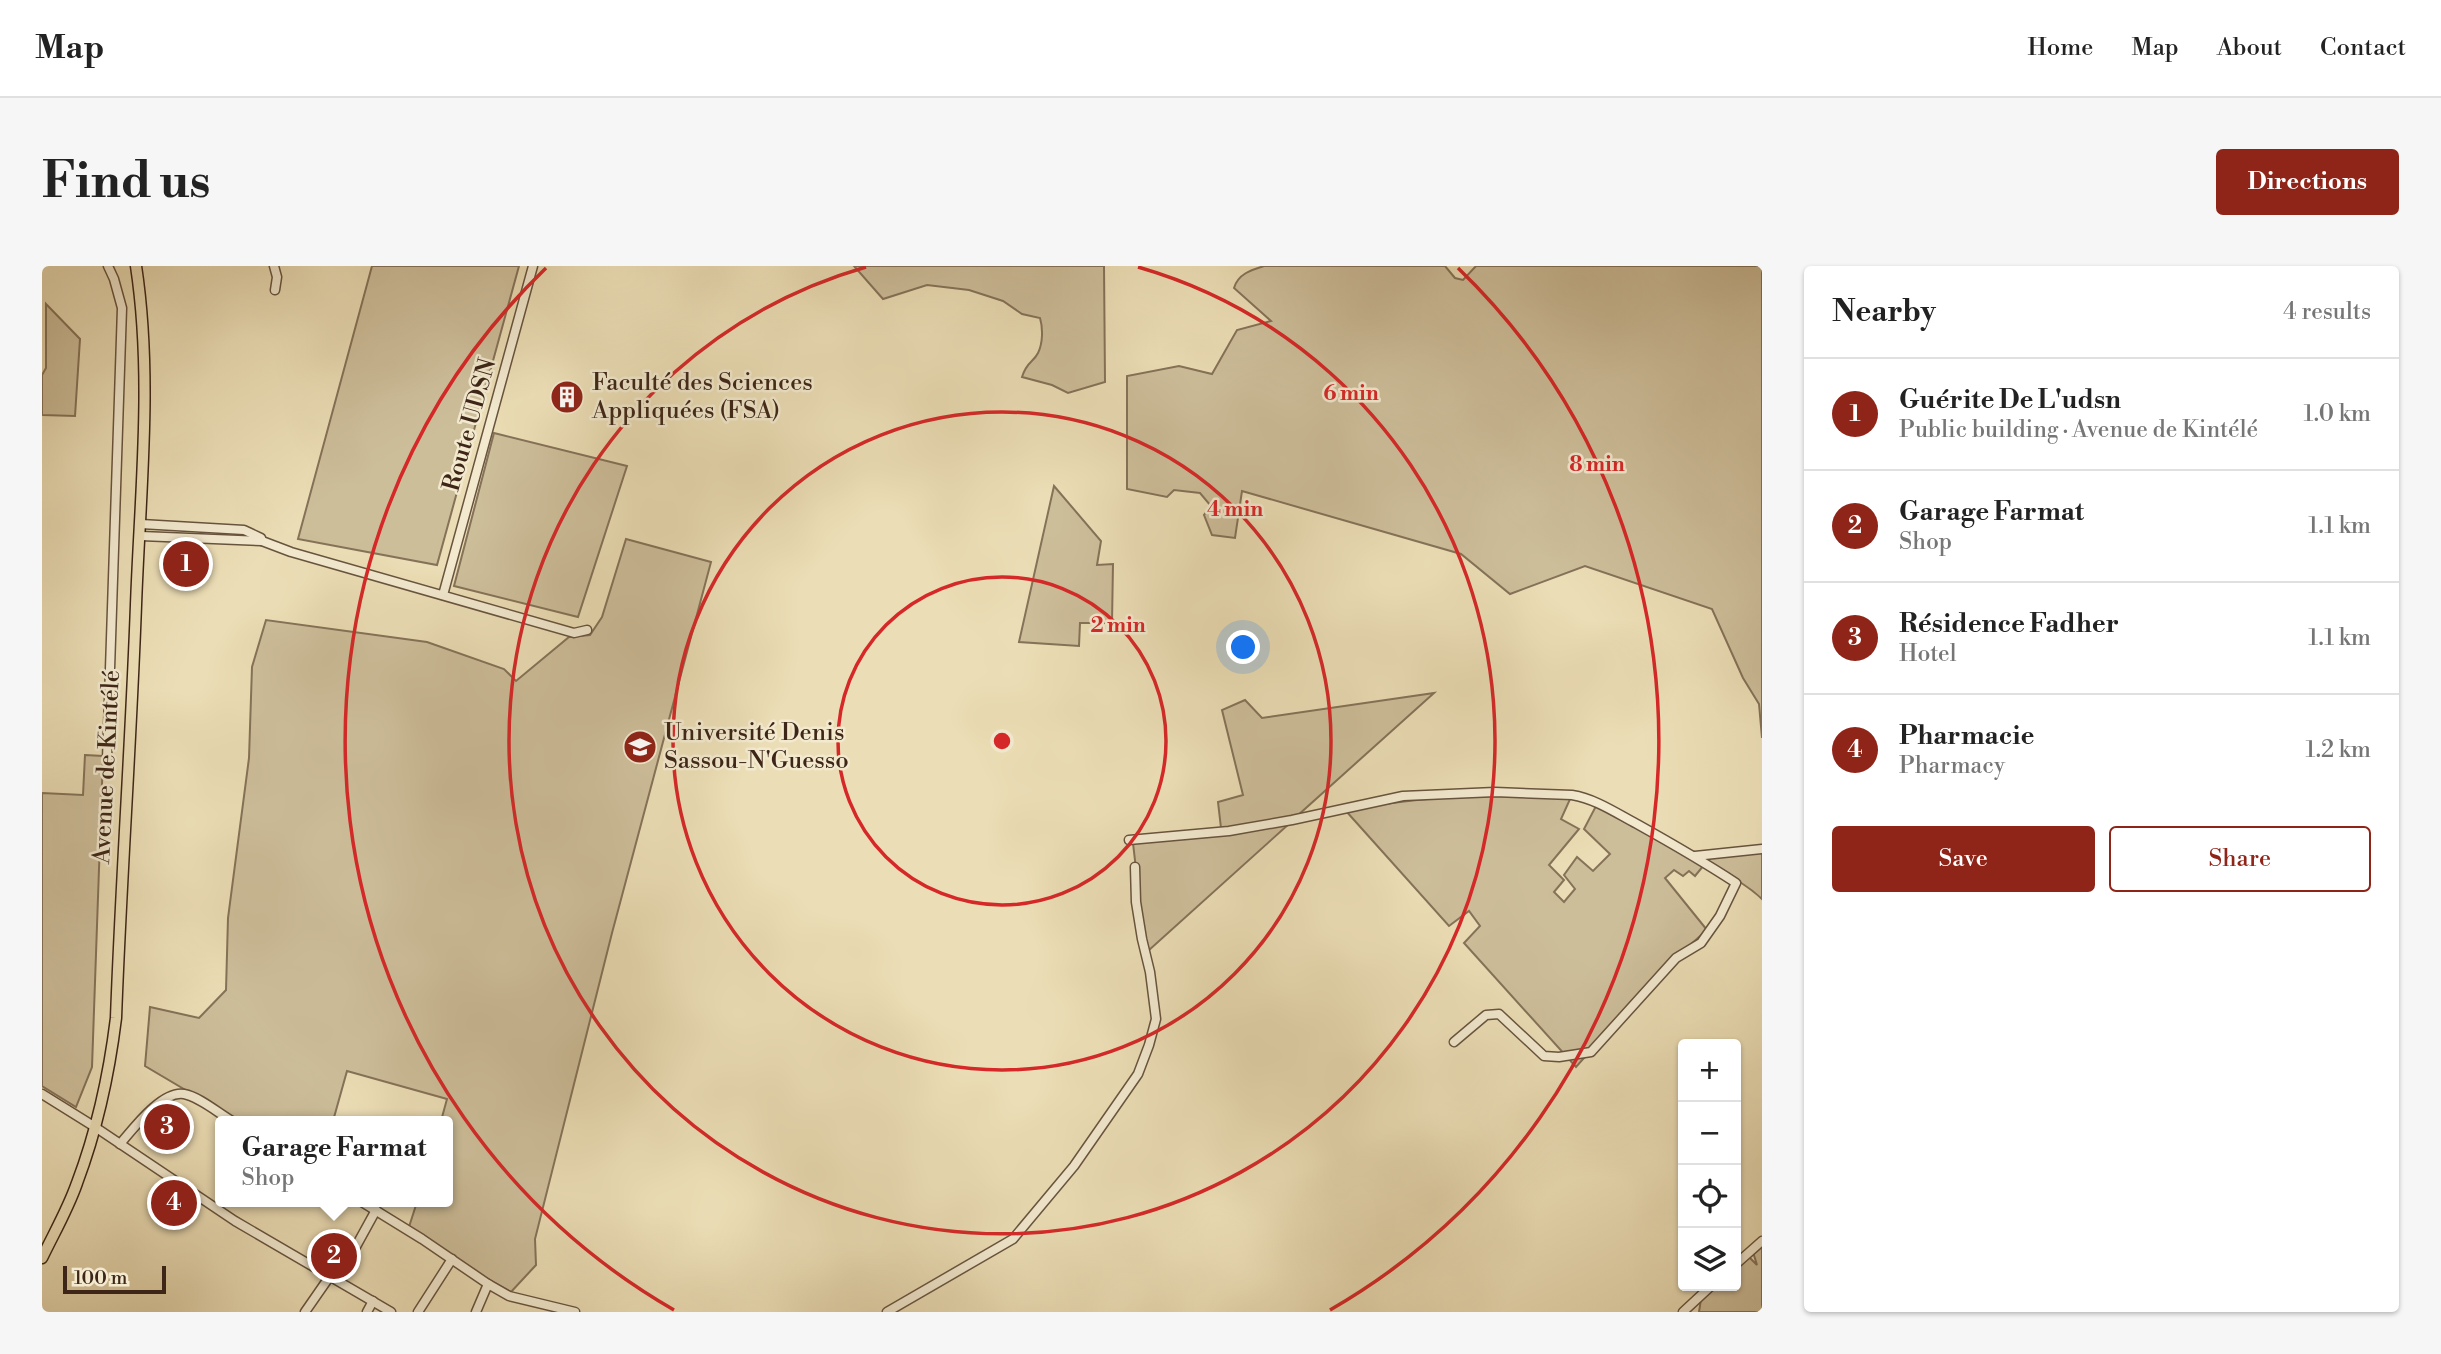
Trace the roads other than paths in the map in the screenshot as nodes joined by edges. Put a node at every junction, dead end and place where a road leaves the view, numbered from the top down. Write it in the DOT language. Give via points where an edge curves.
graph roads {
  1 [pos="108,266"];
  2 [pos="136,266"];
  3 [pos="274,266"];
  4 [pos="533,266"];
  5 [pos="275,290"];
  6 [pos="145,521"];
  7 [pos="144,539"];
  8 [pos="262,541"];
  9 [pos="443,595"];
  10 [pos="587,630"];
  11 [pos="107,759"];
  12 [pos="1129,841"];
  13 [pos="1762,849"];
  14 [pos="1695,856"];
  15 [pos="1135,867"];
  16 [pos="1454,1042"];
  17 [pos="42,1094"];
  18 [pos="224,1116"];
  19 [pos="95,1127"];
  20 [pos="120,1144"];
  21 [pos="371,1207"];
  22 [pos="376,1210"];
  23 [pos="46,1238"];
  24 [pos="1762,1241"];
  25 [pos="42,1258"];
  26 [pos="452,1259"];
  27 [pos="1741,1260"];
  28 [pos="330,1276"];
  29 [pos="488,1284"];
  30 [pos="1706,1291"];
  31 [pos="373,1301"];
  32 [pos="305,1312"];
  33 [pos="367,1312"];
  34 [pos="391,1312"];
  35 [pos="418,1312"];
  36 [pos="476,1312"];
  37 [pos="575,1312"];
  38 [pos="887,1312"];
  39 [pos="1683,1312"];
  1 -- 11 [label="street" via="122,308"];
  2 -- 6 [label="main road, Avenue de Kintélé" via="144,350"];
  3 -- 5 [label="street"];
  4 -- 9 [label="street, Route UDSN"];
  6 -- 7 [label="main road, Avenue de Kintélé"];
  6 -- 8 [label="street" via="244,530"];
  7 -- 8 [label="street"];
  7 -- 19 [label="main road, Avenue de Kintélé" via="116,1018"];
  8 -- 9 [label="street"];
  9 -- 10 [label="street" via="574,632"];
  12 -- 14 [label="street" via="1229,831 1403,796 1508,793 1583,797"];
  13 -- 14 [label="street"];
  14 -- 16 [label="street" via="1736,883 1732,893 1700,943 1676,958 1591,1052 1544,1056 1499,1014 1486,1015"];
  15 -- 38 [label="street" via="1136,902 1156,1019 1138,1074 1074,1166 1013,1239"];
  17 -- 19 [label="street"];
  18 -- 20 [label="street" via="187,1094 176,1093 161,1101"];
  19 -- 20 [label="street"];
  19 -- 23 [label="main road, Avenue de Kintélé" via="77,1184"];
  20 -- 28 [label="street" via="235,1221"];
  21 -- 22 [label="street"];
  22 -- 26 [label="street"];
  22 -- 28 [label="street" via="354,1250"];
  23 -- 25 [label="main road, Avenue de Kintélé"];
  24 -- 27 [label="street"];
  26 -- 29 [label="street"];
  26 -- 35 [label="street"];
  28 -- 31 [label="street"];
  28 -- 32 [label="street"];
  29 -- 36 [label="street"];
  29 -- 37 [label="street" via="509,1296"];
  30 -- 39 [label="street"];
  31 -- 33 [label="street"];
  31 -- 34 [label="street"];
}
